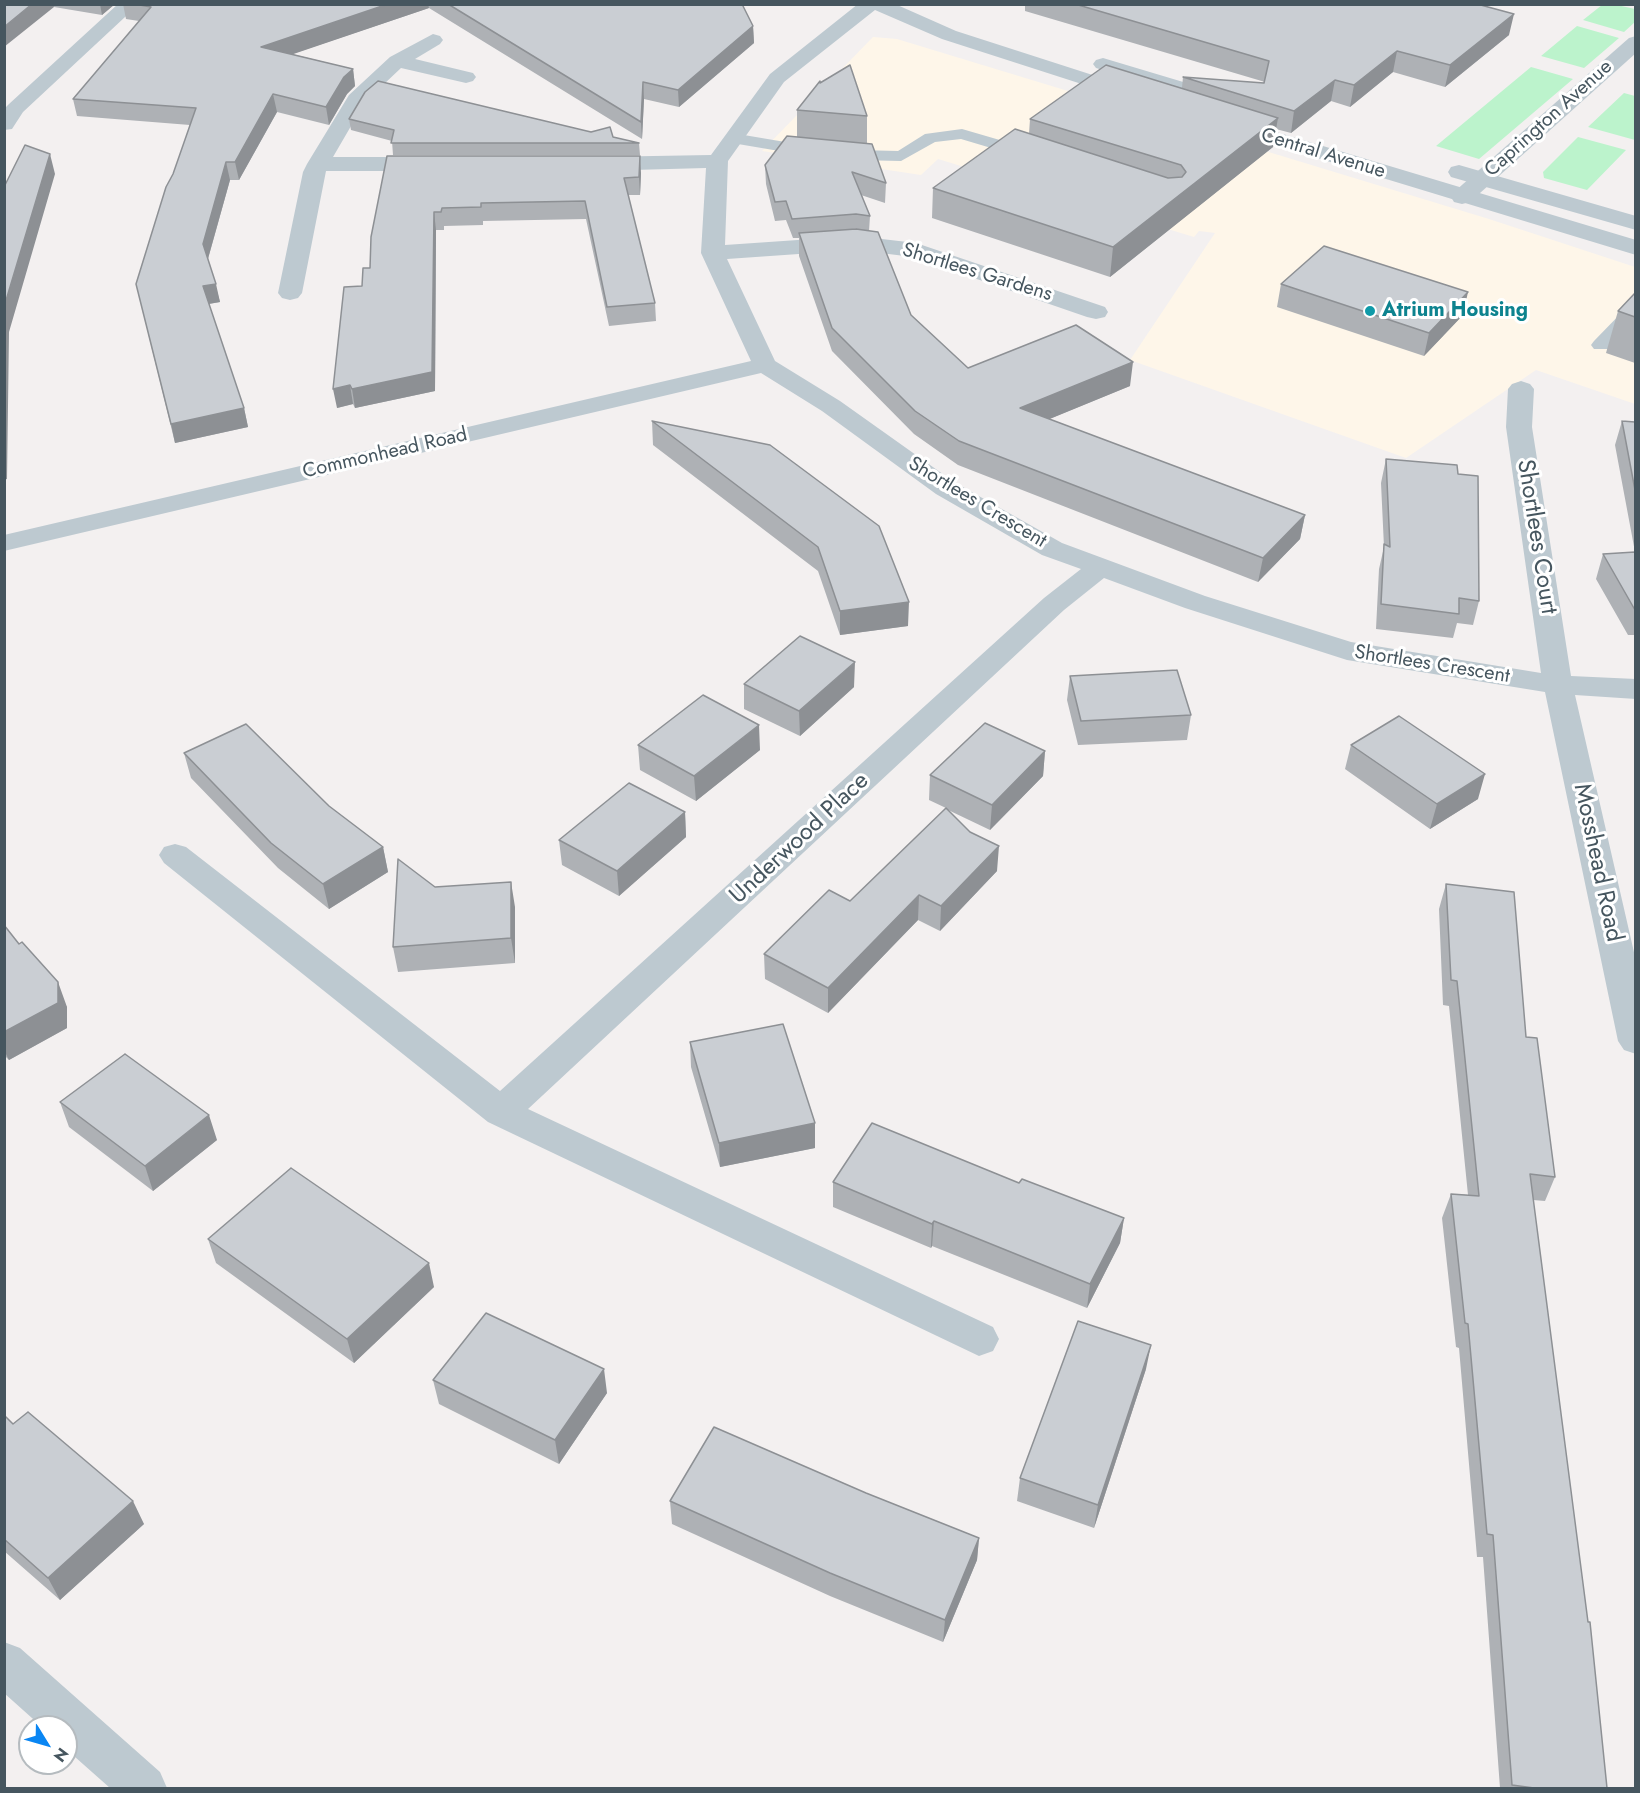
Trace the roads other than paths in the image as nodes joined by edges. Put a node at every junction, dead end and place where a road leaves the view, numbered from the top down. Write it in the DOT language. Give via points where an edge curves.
graph roads {
  1 [pos="130,4"];
  2 [pos="871,4"];
  3 [pos="879,4"];
  4 [pos="433,40"];
  5 [pos="1635,42"];
  6 [pos="397,61"];
  7 [pos="466,77"];
  8 [pos="1169,105"];
  9 [pos="1240,105"];
  10 [pos="8,113"];
  11 [pos="1213,119"];
  12 [pos="732,138"];
  13 [pos="717,161"];
  14 [pos="1048,161"];
  15 [pos="318,164"];
  16 [pos="449,164"];
  17 [pos="579,164"];
  18 [pos="1437,165"];
  19 [pos="1482,179"];
  20 [pos="1462,197"];
  21 [pos="1635,223"];
  22 [pos="1635,248"];
  23 [pos="713,253"];
  24 [pos="290,293"];
  25 [pos="1635,309"];
  26 [pos="1096,312"];
  27 [pos="1601,345"];
  28 [pos="765,365"];
  29 [pos="1521,389"];
  30 [pos="4,543"];
  31 [pos="1101,567"];
  32 [pos="1558,685"];
  33 [pos="1635,689"];
  34 [pos="175,855"];
  35 [pos="1635,1041"];
  36 [pos="501,1112"];
  37 [pos="979,1339"];
  38 [pos="4,1663"];
  39 [pos="144,1788"];
  1 -- 10 [label="street"];
  2 -- 12 [label="street" via="777,78"];
  3 -- 8 [label="street, Central Avenue" via="949,35"];
  3 -- 9 [label="street, Central Avenue" via="965,21"];
  4 -- 6 [label="street"];
  5 -- 19 [label="street, Caprington Avenue"];
  6 -- 7 [label="street"];
  6 -- 15 [label="street" via="356,99"];
  11 -- 20 [label="street, Central Avenue"];
  12 -- 13 [label="street"];
  12 -- 14 [label="lane" via="797,149 901,156 931,138 962,134"];
  13 -- 17 [label="street"];
  13 -- 23 [label="street"];
  15 -- 16 [label="street"];
  15 -- 24 [label="street"];
  18 -- 19 [label="street"];
  19 -- 20 [label="street, Caprington Avenue"];
  19 -- 21 [label="street"];
  20 -- 22 [label="street, Central Avenue"];
  23 -- 26 [label="street, Shortlees Gardens" via="856,243 916,250"];
  23 -- 28 [label="street"];
  25 -- 27 [label="lane"];
  28 -- 30 [label="street, Commonhead Road"];
  28 -- 31 [label="street, Shortlees Crescent" via="831,406 945,488 1052,549"];
  29 -- 32 [label="street, Shortlees Court" via="1519,427"];
  31 -- 32 [label="street, Shortlees Crescent" via="1347,651"];
  31 -- 36 [label="street, Underwood Place" via="1054,604"];
  32 -- 33 [label="street, Shortlees Crescent"];
  32 -- 35 [label="street, Mosshead Road"];
  34 -- 36 [label="street"];
  36 -- 37 [label="street"];
  38 -- 39 [label="street"];
}
